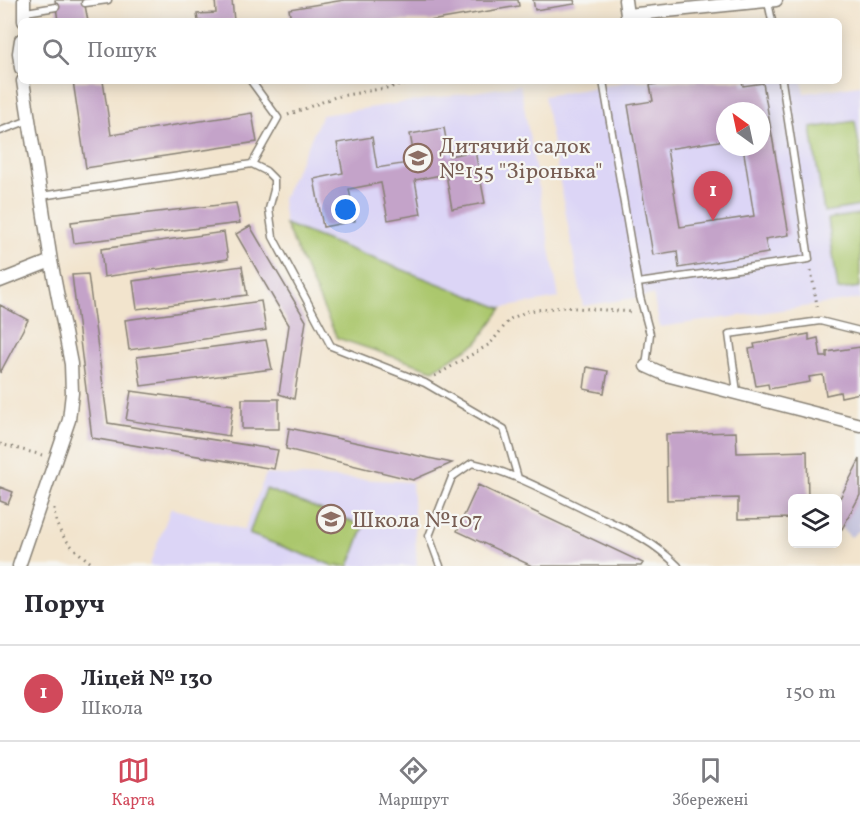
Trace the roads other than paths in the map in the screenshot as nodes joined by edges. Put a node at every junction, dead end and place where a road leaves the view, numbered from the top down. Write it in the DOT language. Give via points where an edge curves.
graph roads {
  1 [pos="108,0"];
  2 [pos="625,0"];
  3 [pos="772,1"];
  4 [pos="85,3"];
  5 [pos="56,8"];
  6 [pos="25,11"];
  7 [pos="624,18"];
  8 [pos="772,18"];
  9 [pos="23,84"];
  10 [pos="253,84"];
  11 [pos="604,84"];
  12 [pos="782,84"];
  13 [pos="29,120"];
  14 [pos="0,130"];
  15 [pos="252,164"];
  16 [pos="41,196"];
  17 [pos="51,261"];
  18 [pos="0,281"];
  19 [pos="638,283"];
  20 [pos="860,331"];
  21 [pos="646,366"];
  22 [pos="737,393"];
  23 [pos="860,425"];
  24 [pos="518,478"];
  25 [pos="19,566"];
  26 [pos="440,566"];
  27 [pos="678,566"];
  1 -- 4 [label="lane"];
  2 -- 7 [label="street"];
  3 -- 7 [label="street"];
  3 -- 8 [label="lane"];
  5 -- 6 [label="lane"];
  9 -- 13 [label="street"];
  10 -- 15 [label="lane" via="278,118"];
  11 -- 19 [label="lane"];
  12 -- 19 [label="lane" via="809,259"];
  13 -- 14 [label="lane"];
  13 -- 16 [label="street"];
  15 -- 16 [label="lane"];
  15 -- 24 [label="lane" via="274,178 269,209 273,237 331,345 425,383 504,429"];
  16 -- 17 [label="street"];
  17 -- 18 [label="street"];
  17 -- 25 [label="street" via="71,364 72,393 69,420"];
  19 -- 21 [label="lane" via="650,334"];
  20 -- 22 [label="lane" via="820,321 729,334"];
  21 -- 22 [label="street"];
  22 -- 23 [label="street"];
  24 -- 26 [label="lane" via="472,463 452,477 429,536"];
  24 -- 27 [label="lane" via="645,538"];
}
